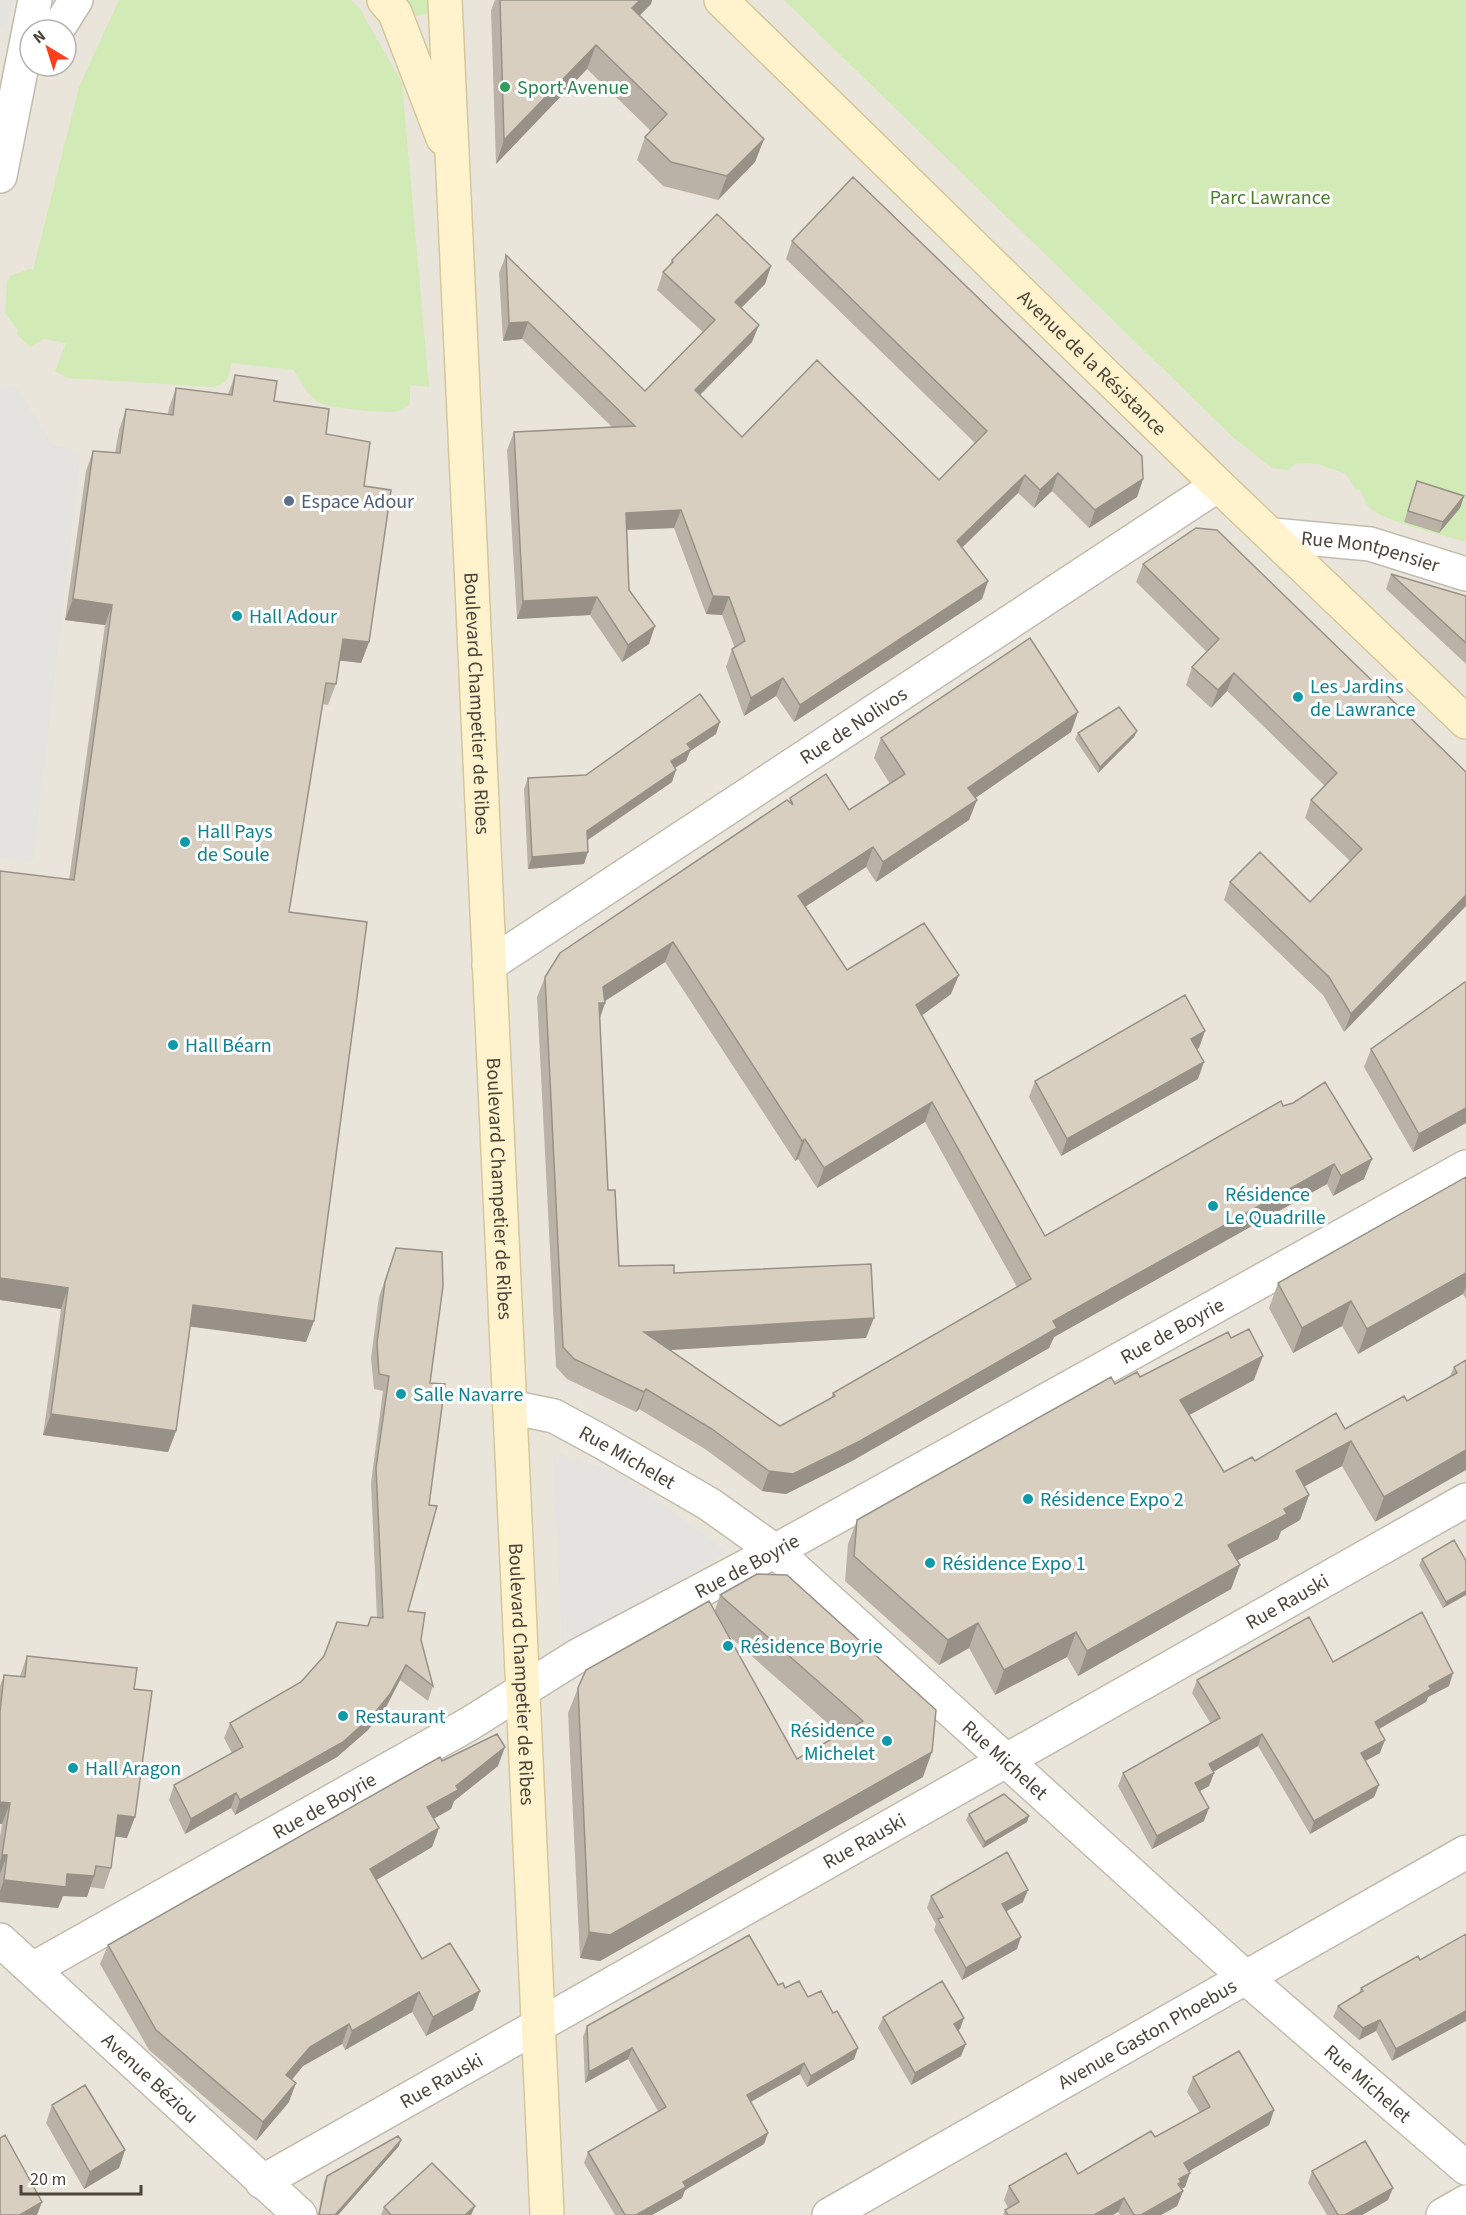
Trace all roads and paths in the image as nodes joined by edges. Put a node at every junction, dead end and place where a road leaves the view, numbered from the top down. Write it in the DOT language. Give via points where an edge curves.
graph roads {
  1 [pos="35,0"];
  2 [pos="76,0"];
  3 [pos="384,0"];
  4 [pos="444,0"];
  5 [pos="464,0"];
  6 [pos="721,0"];
  7 [pos="33,18"];
  8 [pos="65,18"];
  9 [pos="449,62"];
  10 [pos="26,78"];
  11 [pos="453,163"];
  12 [pos="0,176"];
  13 [pos="1218,485"];
  14 [pos="1273,535"];
  15 [pos="1466,574"];
  16 [pos="1466,722"];
  17 [pos="489,964"];
  18 [pos="1466,1167"];
  19 [pos="510,1407"];
  20 [pos="1466,1500"];
  21 [pos="775,1551"];
  22 [pos="522,1691"];
  23 [pos="1006,1760"];
  24 [pos="1466,1852"];
  25 [pos="0,1940"];
  26 [pos="33,1970"];
  27 [pos="1246,1978"];
  28 [pos="539,2026"];
  29 [pos="1466,2168"];
  30 [pos="262,2182"];
  31 [pos="1466,2202"];
  32 [pos="300,2215"];
  33 [pos="547,2215"];
  34 [pos="829,2215"];
  35 [pos="1443,2215"];
  1 -- 7 [label="street"];
  2 -- 8 [label="street"];
  3 -- 11 [label="main road, Boulevard Champetier de Ribes" via="395,13"];
  4 -- 9 [label="main road, Boulevard Champetier de Ribes"];
  5 -- 9 [label="main road"];
  6 -- 13 [label="main road, Avenue de la Résistance"];
  9 -- 11 [label="main road, Boulevard Champetier de Ribes"];
  10 -- 12 [label="street"];
  11 -- 17 [label="main road, Boulevard Champetier de Ribes"];
  13 -- 14 [label="main road, Avenue de la Résistance"];
  13 -- 17 [label="street, Rue de Nolivos"];
  14 -- 15 [label="street, Rue Montpensier" via="1370,544"];
  14 -- 16 [label="main road, Avenue de la Résistance"];
  17 -- 19 [label="main road, Boulevard Champetier de Ribes"];
  18 -- 21 [label="street, Rue de Boyrie"];
  19 -- 21 [label="street, Rue Michelet" via="554,1416 602,1442 709,1504"];
  19 -- 22 [label="main road, Boulevard Champetier de Ribes"];
  20 -- 23 [label="street, Rue Rauski"];
  21 -- 22 [label="street, Rue de Boyrie" via="613,1636"];
  21 -- 23 [label="street, Rue Michelet"];
  22 -- 26 [label="street, Rue de Boyrie"];
  22 -- 28 [label="main road, Boulevard Champetier de Ribes"];
  23 -- 27 [label="street, Rue Michelet"];
  23 -- 28 [label="street, Rue Rauski"];
  24 -- 27 [label="street, Avenue Gaston Phoebus"];
  25 -- 26 [label="street, Avenue Béziou"];
  26 -- 30 [label="street, Avenue Béziou"];
  27 -- 29 [label="street, Rue Michelet"];
  27 -- 34 [label="street, Avenue Gaston Phoebus"];
  28 -- 30 [label="street, Rue Rauski"];
  28 -- 33 [label="main road, Boulevard Champetier de Ribes"];
  30 -- 32 [label="street, Avenue Béziou"];
  31 -- 35 [label="street"];
}
